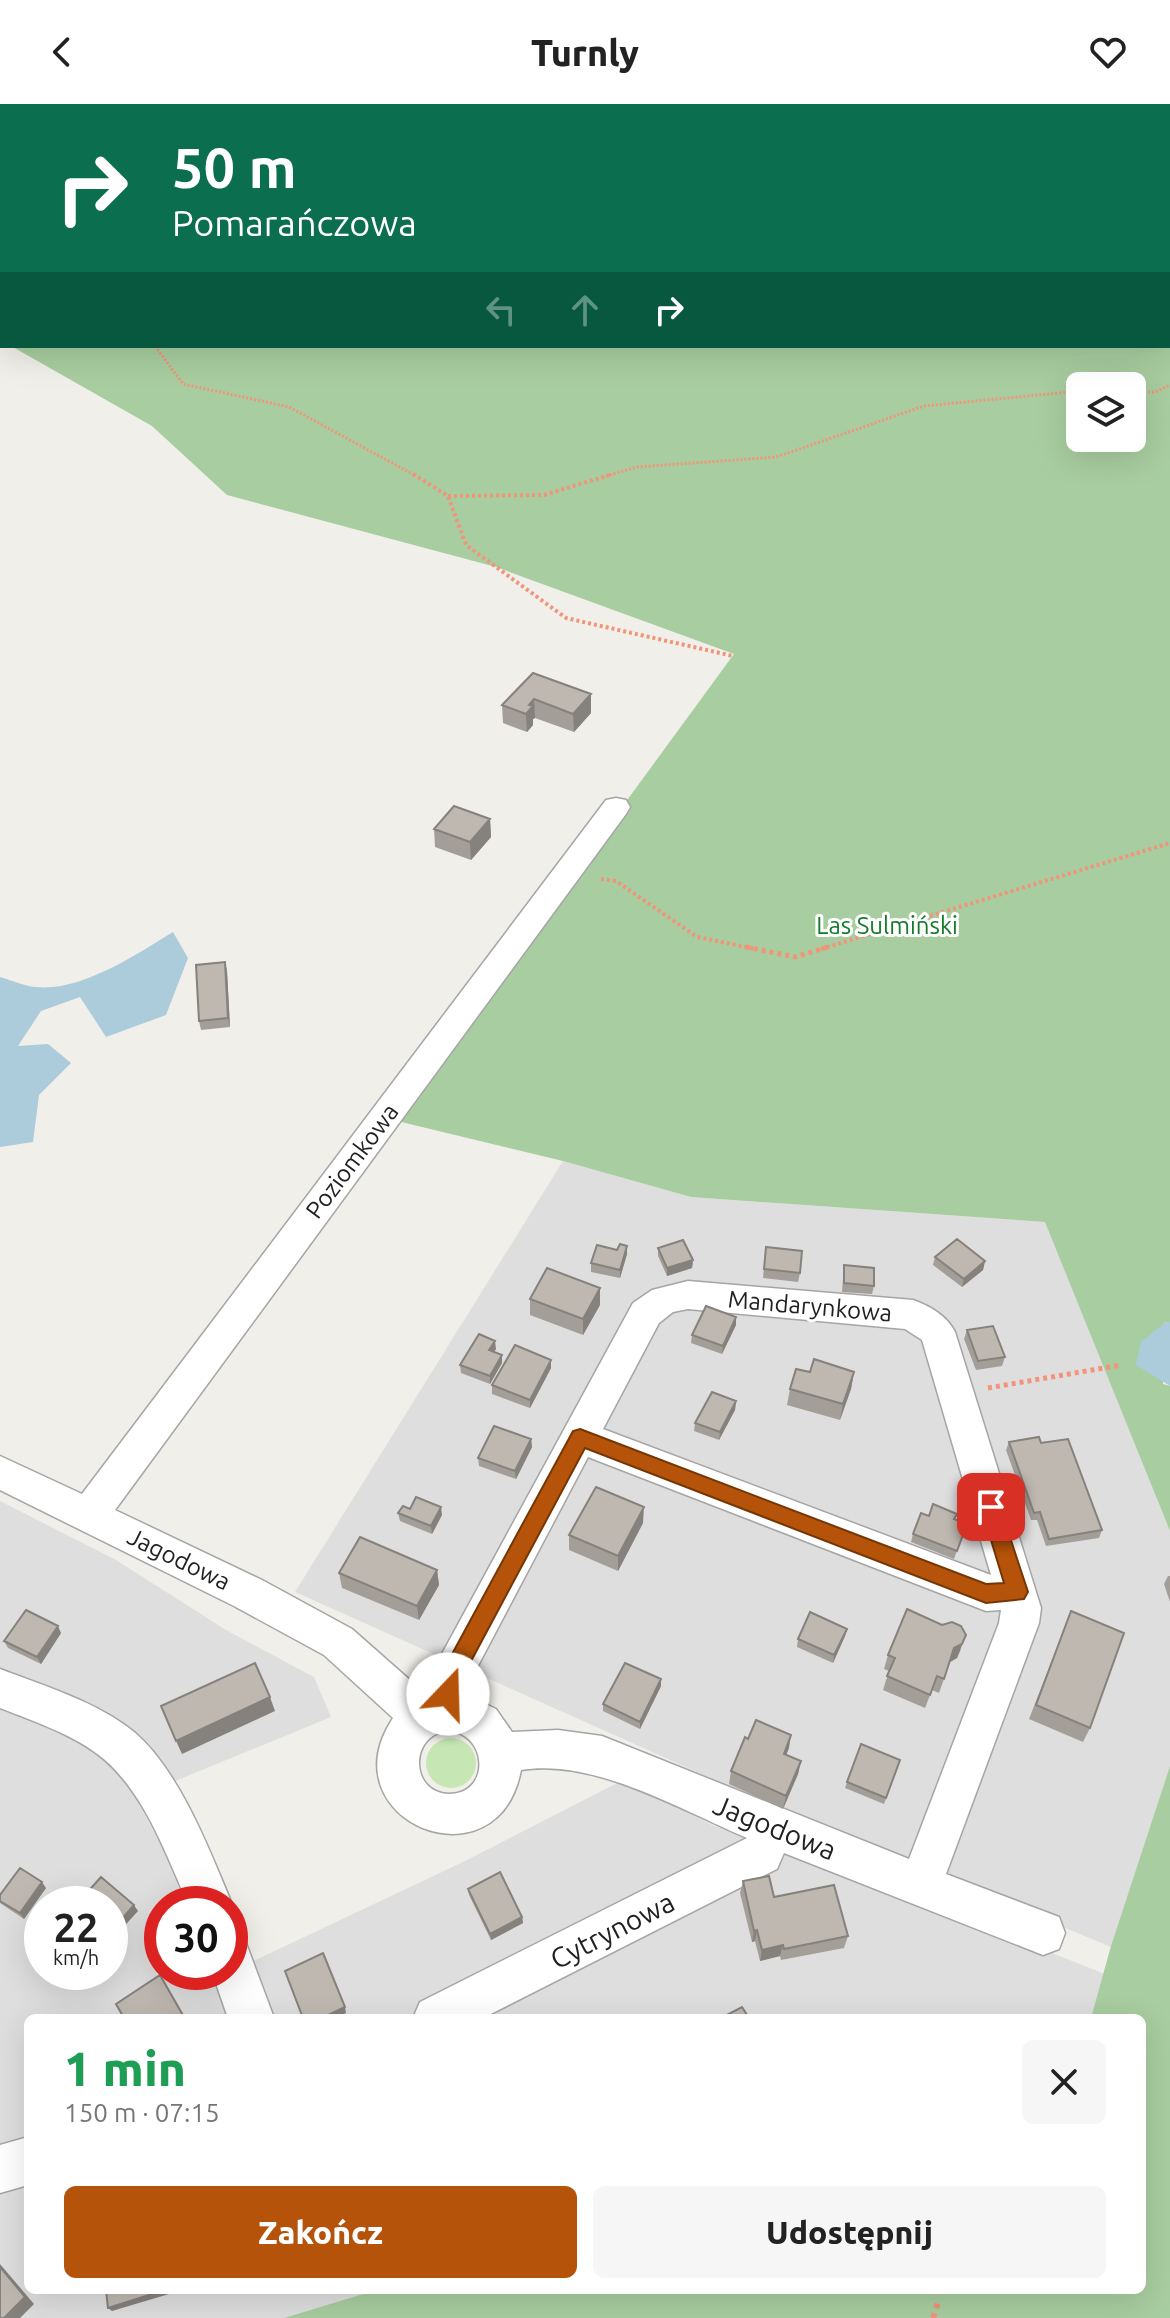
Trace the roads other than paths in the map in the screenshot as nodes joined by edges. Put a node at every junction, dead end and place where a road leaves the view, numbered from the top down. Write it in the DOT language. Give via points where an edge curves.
graph roads {
  1 [pos="616,807"];
  2 [pos="580,1437"];
  3 [pos="0,1472"];
  4 [pos="89,1515"];
  5 [pos="1017,1592"];
  6 [pos="0,1688"];
  7 [pos="436,1716"];
  8 [pos="501,1754"];
  9 [pos="774,1828"];
  10 [pos="921,1884"];
  11 [pos="201,1886"];
  12 [pos="1043,1933"];
  13 [pos="241,1990"];
  14 [pos="250,2014"];
  15 [pos="444,2014"];
  16 [pos="24,2162"];
  17 [pos="0,2169"];
  1 -- 4 [label="street, Poziomkowa"];
  2 -- 5 [label="street" via="986,1593"];
  2 -- 5 [label="street, Mandarynkowa" via="646,1313 664,1300 688,1295 913,1315 937,1332"];
  2 -- 7 [label="street, Mandarynkowa" via="451,1676"];
  3 -- 4 [label="street, Jagodowa"];
  4 -- 7 [label="street, Jagodowa" via="338,1642"];
  5 -- 10 [label="street, Mandarynkowa" via="1019,1623"];
  6 -- 11 [label="street" via="120,1746 150,1783"];
  7 -- 8 [label="street" via="473,1716 496,1738"];
  7 -- 8 [label="street" via="409,1730 396,1761 404,1793 417,1805 450,1813 483,1800 495,1786"];
  8 -- 9 [label="street, Jagodowa" via="526,1749 602,1756"];
  9 -- 10 [label="street, Jagodowa"];
  9 -- 15 [label="street, Cytrynowa" via="762,1854"];
  10 -- 12 [label="street, Jagodowa"];
  13 -- 14 [label="street"];
  16 -- 17 [label="street"];
}
